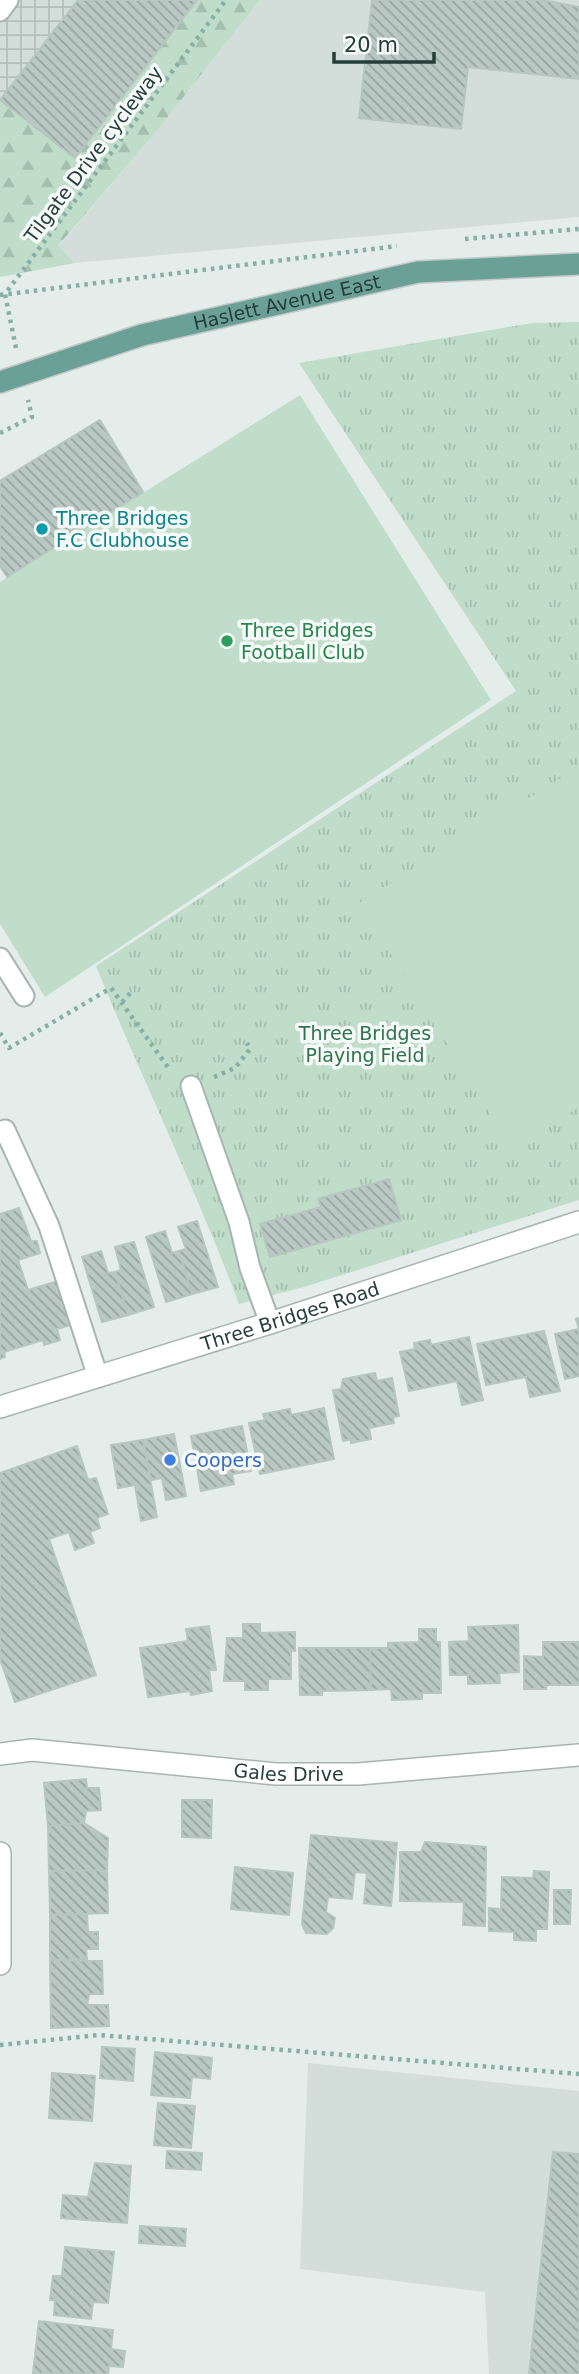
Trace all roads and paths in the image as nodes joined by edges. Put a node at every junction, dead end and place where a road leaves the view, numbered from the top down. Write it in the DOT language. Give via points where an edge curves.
graph roads {
  1 [pos="8,0"];
  2 [pos="226,0"];
  3 [pos="0,11"];
  4 [pos="579,229"];
  5 [pos="454,240"];
  6 [pos="400,246"];
  7 [pos="579,264"];
  8 [pos="2,294"];
  9 [pos="22,373"];
  10 [pos="0,383"];
  11 [pos="0,433"];
  12 [pos="0,958"];
  13 [pos="133,990"];
  14 [pos="24,996"];
  15 [pos="122,1002"];
  16 [pos="0,1033"];
  17 [pos="247,1043"];
  18 [pos="191,1086"];
  19 [pos="0,1133"];
  20 [pos="579,1222"];
  21 [pos="270,1324"];
  22 [pos="98,1377"];
  23 [pos="0,1407"];
  24 [pos="0,1754"];
  25 [pos="579,1755"];
  26 [pos="0,1853"];
  27 [pos="0,1964"];
  28 [pos="0,2045"];
  29 [pos="579,2074"];
  1 -- 3 [label="lane"];
  2 -- 8 [label="path, Tilgate Drive cycleway"];
  4 -- 5 [label="path"];
  6 -- 8 [label="path"];
  7 -- 9 [label="main road, Haslett Avenue East" via="418,272 142,335"];
  8 -- 9 [label="path"];
  9 -- 10 [label="main road, Haslett Avenue East"];
  9 -- 11 [label="path" via="32,417"];
  12 -- 14 [label="lane"];
  13 -- 15 [label="path"];
  15 -- 16 [label="path" via="111,988 9,1048"];
  15 -- 18 [label="path" via="171,1073"];
  17 -- 18 [label="path" via="250,1049 235,1068"];
  18 -- 21 [label="lane"];
  19 -- 22 [label="lane" via="5,1130 49,1226"];
  20 -- 21 [label="street, Three Bridges Road"];
  21 -- 22 [label="street, Three Bridges Road"];
  22 -- 23 [label="street, Three Bridges Road"];
  24 -- 25 [label="street, Gales Drive" via="32,1750 276,1774 358,1774"];
  26 -- 27 [label="street"];
  28 -- 29 [label="path" via="99,2035"];
}
